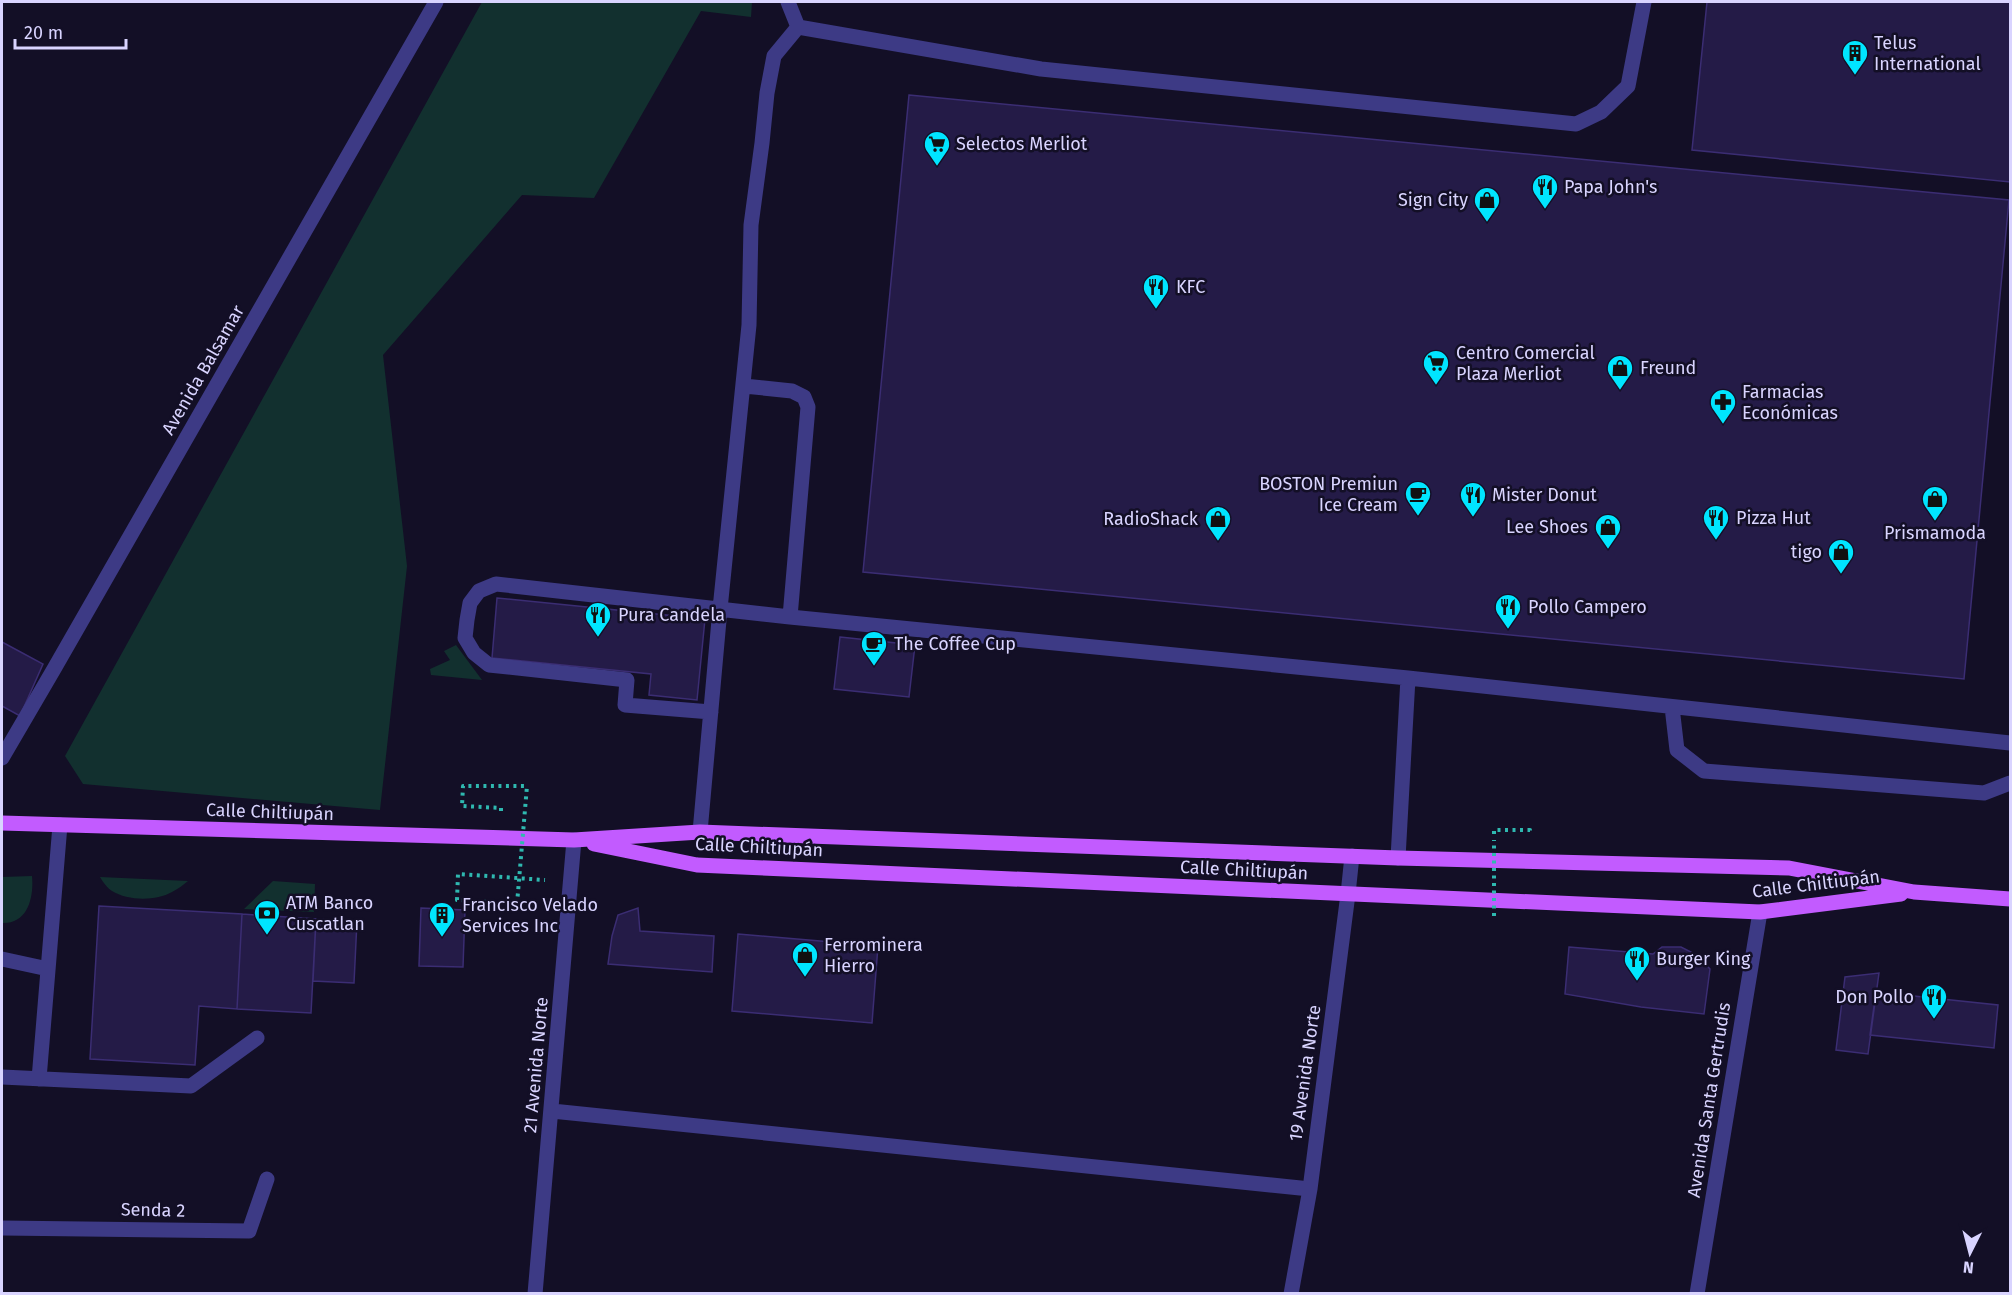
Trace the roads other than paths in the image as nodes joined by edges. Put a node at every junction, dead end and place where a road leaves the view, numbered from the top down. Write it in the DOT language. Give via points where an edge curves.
graph roads {
  1 [pos="436,2"];
  2 [pos="788,2"];
  3 [pos="1644,2"];
  4 [pos="798,27"];
  5 [pos="744,386"];
  6 [pos="720,609"];
  7 [pos="790,617"];
  8 [pos="1408,678"];
  9 [pos="1672,707"];
  10 [pos="711,712"];
  11 [pos="2010,743"];
  12 [pos="2,758"];
  13 [pos="2010,783"];
  14 [pos="2,823"];
  15 [pos="60,825"];
  16 [pos="700,832"];
  17 [pos="574,840"];
  18 [pos="1352,856"];
  19 [pos="1398,858"];
  20 [pos="1914,892"];
  21 [pos="1348,894"];
  22 [pos="2010,898"];
  23 [pos="1760,912"];
  24 [pos="2,959"];
  25 [pos="48,969"];
  26 [pos="257,1038"];
  27 [pos="2,1077"];
  28 [pos="39,1078"];
  29 [pos="552,1111"];
  30 [pos="267,1179"];
  31 [pos="1310,1189"];
  32 [pos="2,1228"];
  33 [pos="535,1293"];
  34 [pos="1291,1293"];
  35 [pos="1697,1293"];
  1 -- 12 [label="street, Avenida Balsamar"];
  2 -- 4 [label="street"];
  3 -- 4 [label="street" via="1628,86 1601,112 1576,124 1041,69"];
  4 -- 5 [label="street" via="774,56 766,93 751,225"];
  5 -- 6 [label="street"];
  5 -- 7 [label="street" via="792,391 804,397 808,407"];
  6 -- 7 [label="street"];
  6 -- 10 [label="street"];
  6 -- 10 [label="street" via="496,584 479,591 470,603 465,638 474,653 489,665 627,680 625,705"];
  7 -- 8 [label="street"];
  8 -- 9 [label="street"];
  8 -- 19 [label="street"];
  9 -- 11 [label="street"];
  9 -- 13 [label="street" via="1677,750 1704,771 1984,793"];
  10 -- 16 [label="street"];
  14 -- 15 [label="main road, Calle Chiltiupán"];
  15 -- 17 [label="main road, Calle Chiltiupán"];
  15 -- 25 [label="street"];
  16 -- 17 [label="main road, Calle Chiltiupán"];
  16 -- 18 [label="main road, Calle Chiltiupán"];
  17 -- 21 [label="main road, Calle Chiltiupán" via="697,865"];
  17 -- 29 [label="street, 21 Avenida Norte"];
  18 -- 19 [label="main road, Calle Chiltiupán"];
  18 -- 21 [label="street, 19 Avenida Norte"];
  19 -- 20 [label="main road, Calle Chiltiupán" via="1789,868"];
  20 -- 22 [label="main road, Calle Chiltiupán"];
  20 -- 23 [label="main road, Calle Chiltiupán"];
  21 -- 23 [label="main road, Calle Chiltiupán"];
  21 -- 31 [label="street, 19 Avenida Norte"];
  23 -- 35 [label="street, Avenida Santa Gertrudis"];
  24 -- 25 [label="street"];
  25 -- 28 [label="street"];
  26 -- 28 [label="street" via="191,1086"];
  27 -- 28 [label="street"];
  29 -- 31 [label="street"];
  29 -- 33 [label="street, 21 Avenida Norte"];
  30 -- 32 [label="street, Senda 2" via="249,1231"];
  31 -- 34 [label="street, 19 Avenida Norte"];
}
